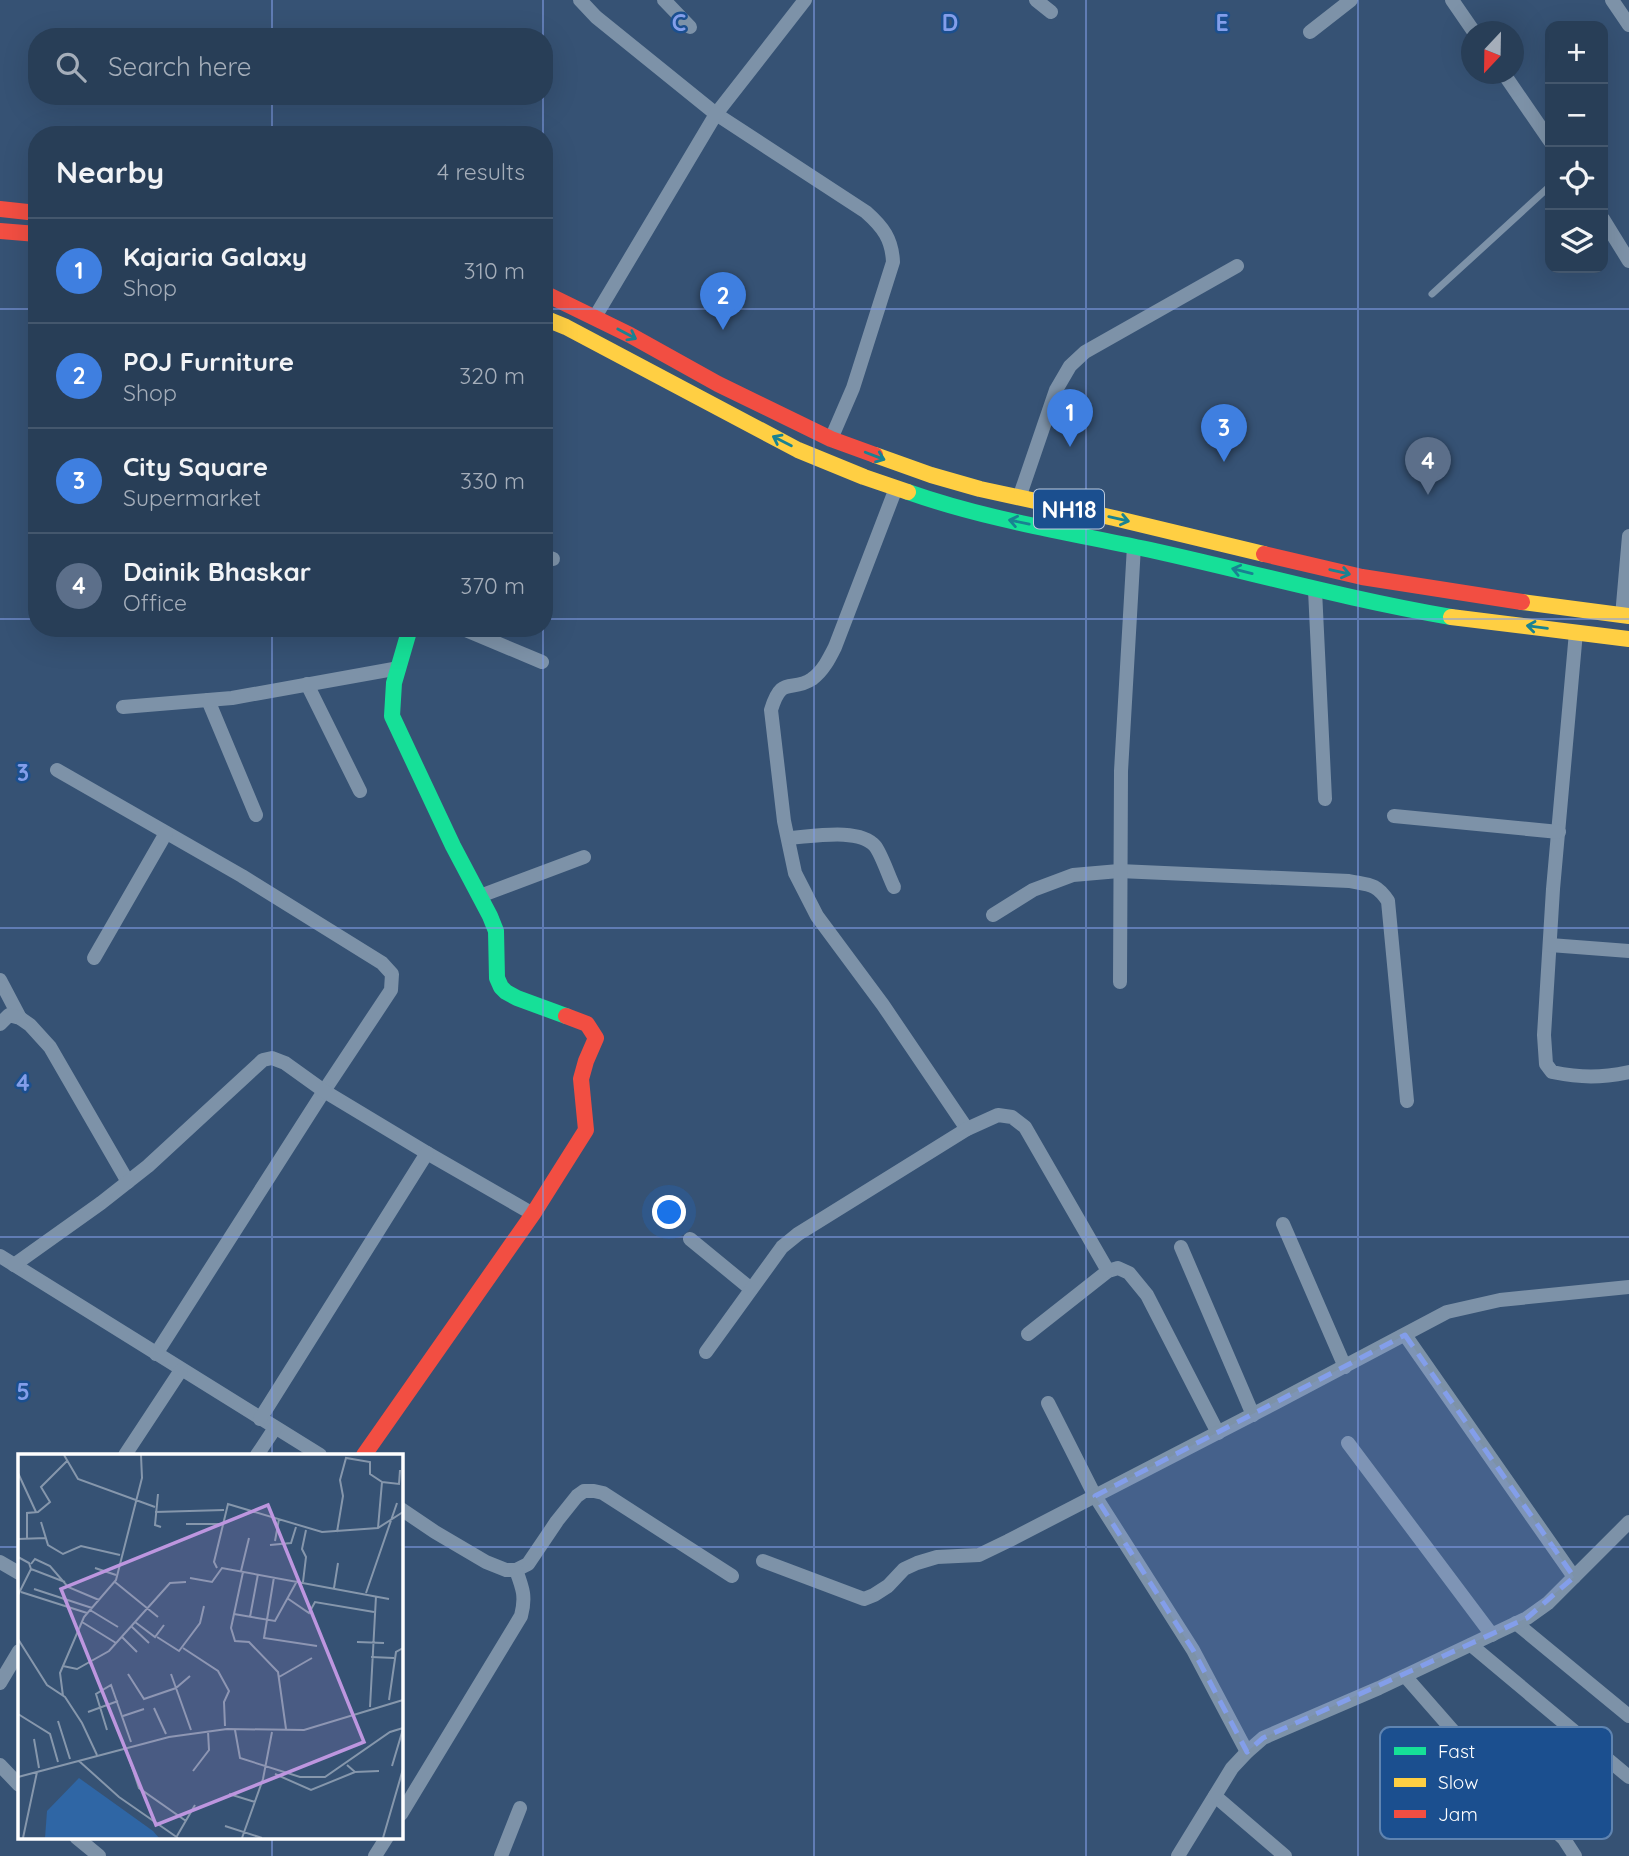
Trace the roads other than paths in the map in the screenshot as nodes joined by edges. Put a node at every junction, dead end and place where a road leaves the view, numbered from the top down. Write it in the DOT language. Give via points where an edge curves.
graph roads {
  1 [pos="580,0"];
  2 [pos="664,0"];
  3 [pos="805,0"];
  4 [pos="1036,0"];
  5 [pos="1351,0"];
  6 [pos="1452,0"];
  7 [pos="1612,0"];
  8 [pos="1051,12"];
  9 [pos="1466,21"];
  10 [pos="1629,25"];
  11 [pos="690,27"];
  12 [pos="1310,32"];
  13 [pos="1511,84"];
  14 [pos="716,114"];
  15 [pos="1545,134"];
  16 [pos="1545,191"];
  17 [pos="0,209"];
  18 [pos="28,212"];
  19 [pos="1608,227"];
  20 [pos="0,231"];
  21 [pos="28,233"];
  22 [pos="1629,261"];
  23 [pos="1237,266"];
  24 [pos="1432,294"];
  25 [pos="553,297"];
  26 [pos="595,317"];
  27 [pos="553,322"];
  28 [pos="831,439"];
  29 [pos="895,488"];
  30 [pos="1019,498"];
  31 [pos="1629,536"];
  32 [pos="1134,546"];
  33 [pos="1315,590"];
  34 [pos="1626,616"];
  35 [pos="1576,632"];
  36 [pos="407,637"];
  37 [pos="482,637"];
  38 [pos="1629,639"];
  39 [pos="542,662"];
  40 [pos="399,667"];
  41 [pos="307,684"];
  42 [pos="208,700"];
  43 [pos="123,707"];
  44 [pos="57,770"];
  45 [pos="360,791"];
  46 [pos="1325,799"];
  47 [pos="256,815"];
  48 [pos="1394,816"];
  49 [pos="166,832"];
  50 [pos="1559,832"];
  51 [pos="788,838"];
  52 [pos="584,857"];
  53 [pos="1119,871"];
  54 [pos="894,887"];
  55 [pos="480,896"];
  56 [pos="993,915"];
  57 [pos="1550,945"];
  58 [pos="1629,951"];
  59 [pos="94,958"];
  60 [pos="0,980"];
  61 [pos="1120,982"];
  62 [pos="20,1018"];
  63 [pos="0,1024"];
  64 [pos="1629,1072"];
  65 [pos="324,1091"];
  66 [pos="1407,1101"];
  67 [pos="967,1129"];
  68 [pos="427,1153"];
  69 [pos="128,1182"];
  70 [pos="533,1214"];
  71 [pos="1283,1224"];
  72 [pos="690,1239"];
  73 [pos="1181,1247"];
  74 [pos="0,1256"];
  75 [pos="14,1265"];
  76 [pos="1108,1271"];
  77 [pos="1629,1287"];
  78 [pos="751,1289"];
  79 [pos="1028,1334"];
  80 [pos="1405,1335"];
  81 [pos="706,1352"];
  82 [pos="156,1354"];
  83 [pos="1345,1367"];
  84 [pos="181,1370"];
  85 [pos="1048,1402"];
  86 [pos="1253,1415"];
  87 [pos="260,1419"];
  88 [pos="275,1428"];
  89 [pos="1218,1433"];
  90 [pos="1348,1443"];
  91 [pos="126,1454"];
  92 [pos="258,1454"];
  93 [pos="318,1454"];
  94 [pos="365,1454"];
  95 [pos="1095,1496"];
  96 [pos="402,1510"];
  97 [pos="1629,1522"];
  98 [pos="763,1561"];
  99 [pos="0,1562"];
  100 [pos="516,1570"];
  101 [pos="18,1572"];
  102 [pos="732,1576"];
  103 [pos="1574,1577"];
  104 [pos="1517,1623"];
  105 [pos="1492,1635"];
  106 [pos="1471,1645"];
  107 [pos="18,1653"];
  108 [pos="1405,1676"];
  109 [pos="0,1683"];
  110 [pos="1629,1716"];
  111 [pos="1450,1727"];
  112 [pos="1569,1727"];
  113 [pos="1247,1752"];
  114 [pos="1612,1763"];
  115 [pos="0,1765"];
  116 [pos="1629,1777"];
  117 [pos="18,1785"];
  118 [pos="1215,1796"];
  119 [pos="520,1808"];
  120 [pos="402,1812"];
  121 [pos="78,1839"];
  122 [pos="386,1839"];
  123 [pos="1564,1839"];
  124 [pos="99,1856"];
  125 [pos="375,1856"];
  126 [pos="501,1856"];
  127 [pos="1178,1856"];
  128 [pos="1284,1856"];
  129 [pos="1575,1856"];
  1 -- 14 [label="street"];
  2 -- 11 [label="street"];
  3 -- 14 [label="street"];
  4 -- 8 [label="street"];
  5 -- 12 [label="street"];
  6 -- 9 [label="street"];
  7 -- 10 [label="street"];
  13 -- 15 [label="street"];
  14 -- 26 [label="street"];
  14 -- 28 [label="street" via="866,212 882,226 892,249 893,262"];
  16 -- 24 [label="lane"];
  17 -- 18 [label="main road"];
  19 -- 22 [label="street"];
  20 -- 21 [label="main road"];
  23 -- 30 [label="street" via="1085,352 1070,366 1056,390"];
  25 -- 26 [label="main road, NH18"];
  26 -- 28 [label="main road, NH18, one-way"];
  29 -- 27 [label="main road, NH18, one-way" via="799,450"];
  28 -- 30 [label="main road, NH18, one-way" via="931,475"];
  32 -- 29 [label="main road, NH18, one-way" via="1015,522"];
  29 -- 51 [label="street" via="822,671 809,681 786,686 776,695 771,710"];
  30 -- 34 [label="main road, NH18, one-way" via="1362,577"];
  31 -- 34 [label="street"];
  33 -- 32 [label="main road, NH18, one-way"];
  32 -- 53 [label="street"];
  35 -- 33 [label="main road, NH18, one-way" via="1453,617"];
  33 -- 46 [label="street"];
  35 -- 38 [label="main road, NH18"];
  35 -- 50 [label="street"];
  36 -- 40 [label="main road"];
  37 -- 39 [label="street"];
  40 -- 41 [label="street"];
  40 -- 55 [label="main road" via="392,716"];
  41 -- 42 [label="street"];
  41 -- 45 [label="street"];
  42 -- 43 [label="street"];
  42 -- 47 [label="street"];
  44 -- 49 [label="street"];
  48 -- 50 [label="street"];
  49 -- 59 [label="street"];
  49 -- 65 [label="street" via="382,962 392,974 391,990"];
  50 -- 57 [label="street"];
  51 -- 54 [label="street" via="847,834 862,838 875,846"];
  51 -- 67 [label="street" via="795,873 817,916"];
  52 -- 55 [label="street"];
  53 -- 56 [label="street" via="1056,880"];
  53 -- 61 [label="street"];
  53 -- 66 [label="street" via="1349,881 1380,890 1388,901"];
  55 -- 70 [label="main road" via="496,931 501,987 517,998 587,1024 596,1038 581,1085 586,1130"];
  57 -- 58 [label="street"];
  57 -- 64 [label="street" via="1546,1063 1552,1072 1578,1077"];
  60 -- 62 [label="street"];
  62 -- 63 [label="street" via="9,1016"];
  62 -- 69 [label="street" via="50,1047"];
  65 -- 68 [label="street"];
  65 -- 69 [label="street" via="285,1063 263,1059"];
  65 -- 82 [label="street"];
  67 -- 76 [label="street" via="998,1115 1012,1116 1025,1127"];
  67 -- 78 [label="street" via="798,1234 782,1247"];
  68 -- 70 [label="street"];
  68 -- 87 [label="street"];
  69 -- 75 [label="street"];
  70 -- 94 [label="main road"];
  71 -- 83 [label="street"];
  72 -- 78 [label="street"];
  73 -- 86 [label="street"];
  74 -- 75 [label="street"];
  75 -- 82 [label="street"];
  76 -- 79 [label="street"];
  76 -- 89 [label="street" via="1118,1268 1129,1273 1147,1295"];
  77 -- 80 [label="street" via="1471,1306 1447,1312"];
  78 -- 81 [label="street"];
  80 -- 83 [label="street"];
  80 -- 103 [label="street"];
  82 -- 84 [label="street"];
  83 -- 86 [label="street"];
  84 -- 87 [label="street"];
  84 -- 91 [label="street"];
  85 -- 95 [label="street"];
  86 -- 89 [label="street"];
  87 -- 88 [label="street"];
  88 -- 92 [label="street"];
  88 -- 93 [label="street"];
  89 -- 95 [label="street"];
  90 -- 105 [label="street"];
  95 -- 98 [label="street" via="979,1555 917,1563 864,1599"];
  95 -- 113 [label="street" via="1193,1650"];
  96 -- 100 [label="street" via="486,1562"];
  97 -- 103 [label="street"];
  99 -- 101 [label="street"];
  100 -- 102 [label="street" via="528,1564 577,1496 594,1491"];
  100 -- 120 [label="street" via="524,1591 521,1616"];
  103 -- 104 [label="street" via="1548,1603"];
  104 -- 105 [label="street"];
  104 -- 110 [label="street"];
  105 -- 106 [label="street"];
  106 -- 108 [label="street"];
  106 -- 112 [label="street"];
  107 -- 109 [label="street"];
  108 -- 111 [label="street"];
  108 -- 113 [label="street" via="1263,1738"];
  113 -- 118 [label="street"];
  114 -- 116 [label="street"];
  115 -- 117 [label="street"];
  118 -- 127 [label="street"];
  118 -- 128 [label="street"];
  119 -- 126 [label="street"];
  121 -- 124 [label="street"];
  122 -- 125 [label="street"];
  123 -- 129 [label="street"];
}
